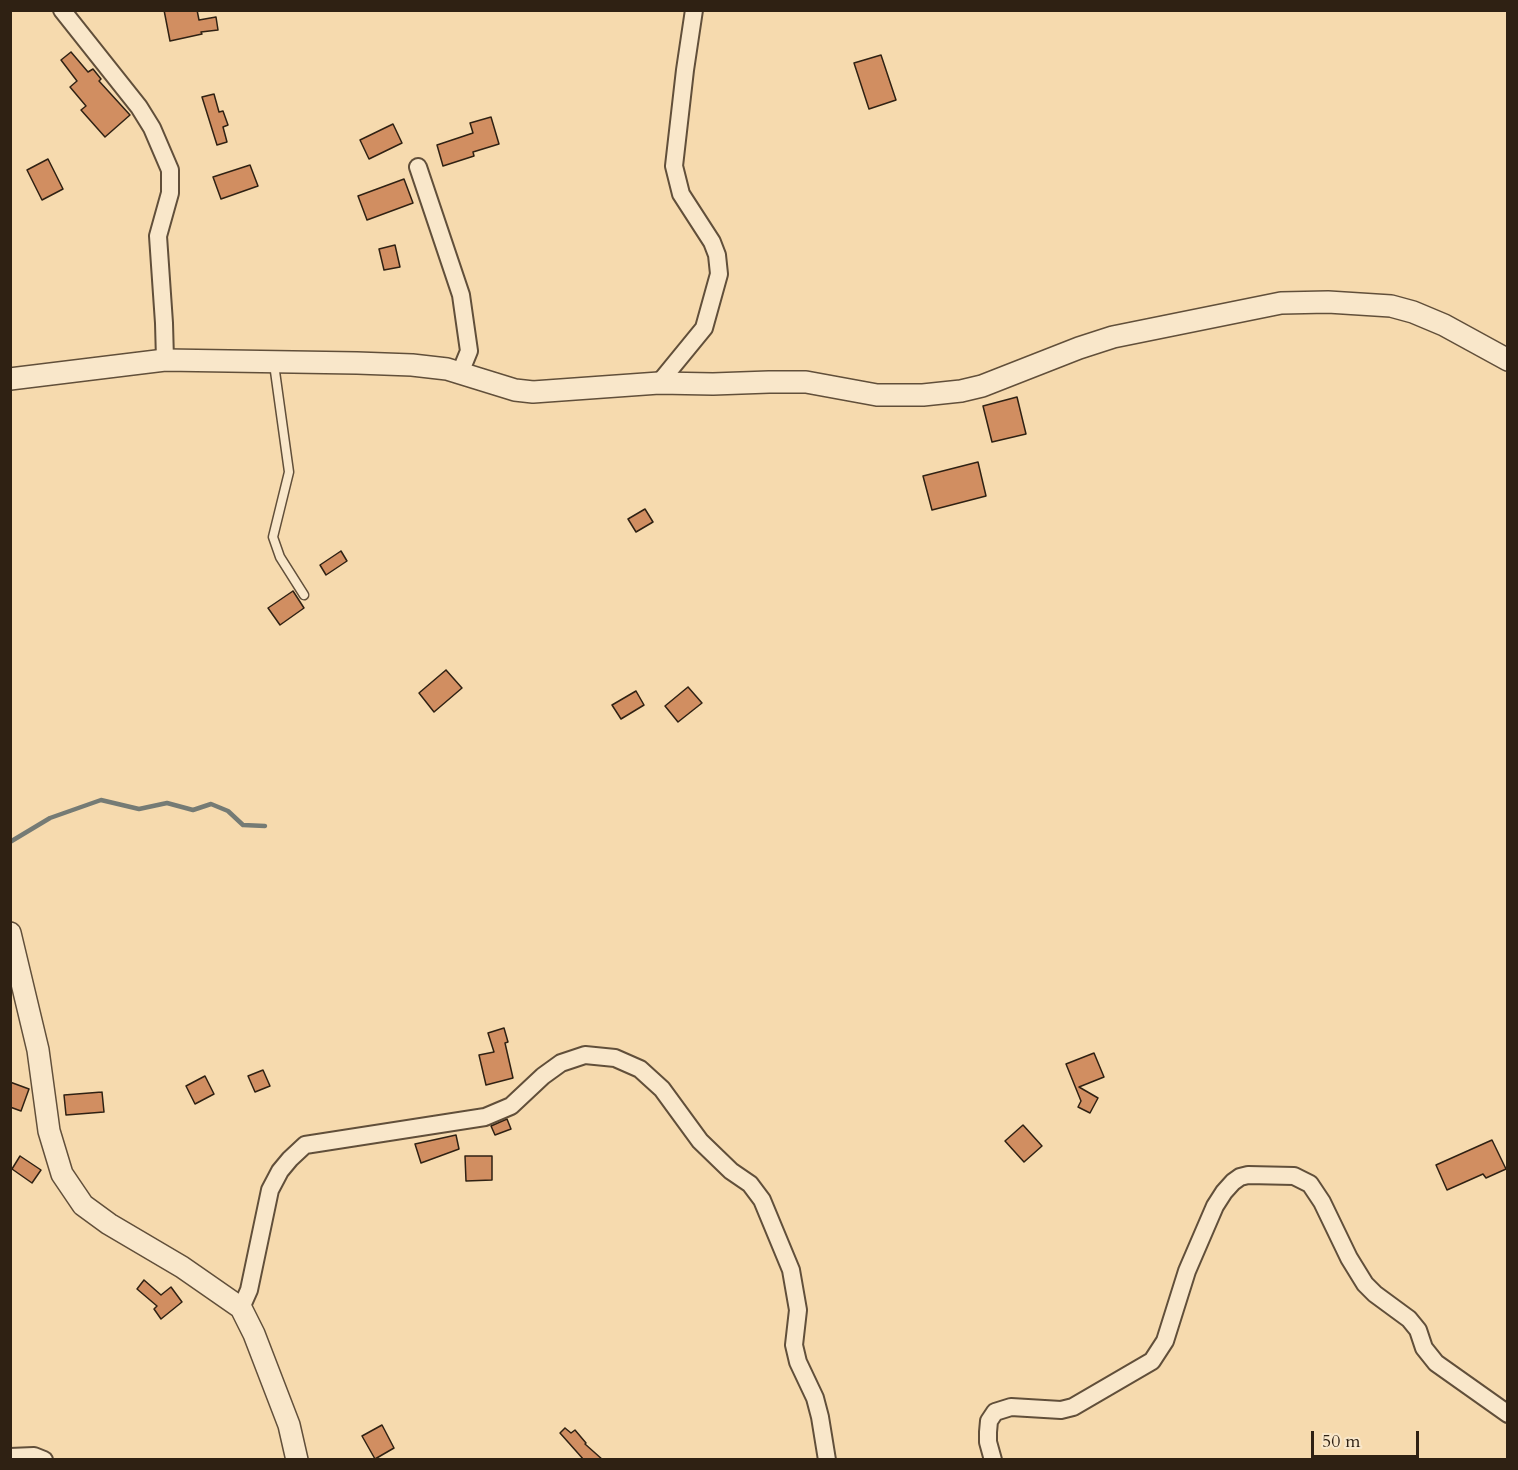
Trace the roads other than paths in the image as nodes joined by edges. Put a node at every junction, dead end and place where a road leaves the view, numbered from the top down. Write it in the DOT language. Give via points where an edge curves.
graph roads {
  1 [pos="62,10"];
  2 [pos="694,10"];
  3 [pos="418,166"];
  4 [pos="165,360"];
  5 [pos="1508,360"];
  6 [pos="274,362"];
  7 [pos="460,373"];
  8 [pos="10,380"];
  9 [pos="659,383"];
  10 [pos="304,595"];
  11 [pos="10,933"];
  12 [pos="241,1308"];
  13 [pos="1508,1414"];
  14 [pos="10,1456"];
  15 [pos="44,1460"];
  16 [pos="297,1460"];
  17 [pos="826,1460"];
  18 [pos="993,1460"];
  1 -- 4 [label="street" via="139,107 170,170 170,194 158,237"];
  2 -- 9 [label="street" via="674,166 681,194 715,249 719,274 704,328"];
  3 -- 7 [label="street" via="461,295 469,351"];
  4 -- 6 [label="street"];
  4 -- 8 [label="street"];
  5 -- 9 [label="street" via="1461,334 1391,306 1281,303 1113,337 961,391 877,394 806,382"];
  6 -- 7 [label="street" via="412,365"];
  6 -- 10 [label="lane" via="289,472 273,537 280,557"];
  7 -- 9 [label="street" via="533,392"];
  11 -- 12 [label="street" via="38,1050 49,1131 62,1174 83,1205"];
  12 -- 16 [label="street" via="289,1425"];
  12 -- 17 [label="street" via="249,1290 270,1190 280,1170 305,1146 485,1117 511,1106 561,1063 585,1054 615,1058 640,1069 662,1089 700,1141 750,1184 762,1200 791,1270 798,1310 794,1345 820,1417"];
  13 -- 18 [label="street" via="1436,1363 1409,1319 1365,1284 1310,1184 1294,1176 1248,1176 1233,1182 1215,1206 1187,1271 1165,1341 1152,1361 1073,1407 1011,1407 995,1412 988,1432"];
  14 -- 15 [label="street"];
}
